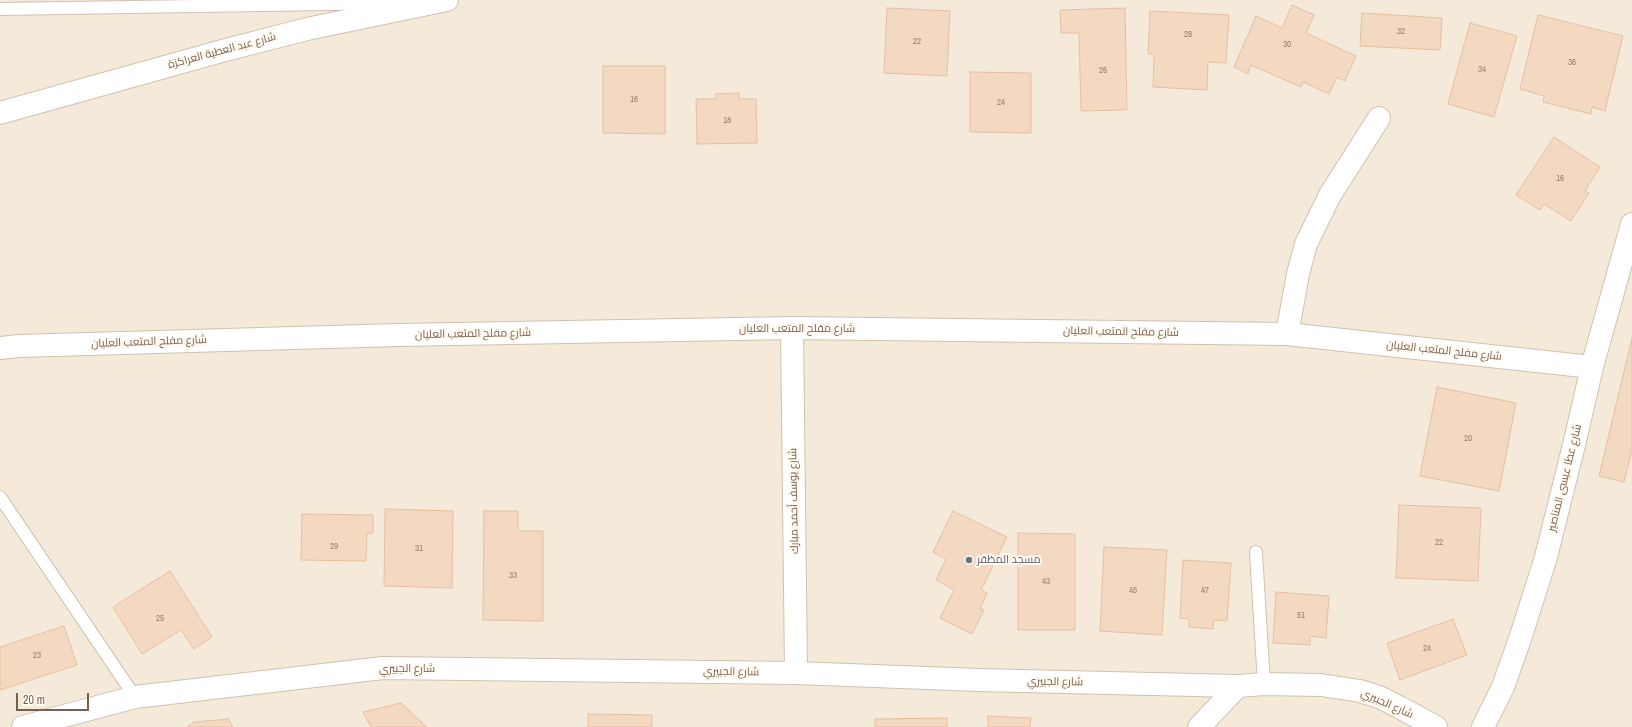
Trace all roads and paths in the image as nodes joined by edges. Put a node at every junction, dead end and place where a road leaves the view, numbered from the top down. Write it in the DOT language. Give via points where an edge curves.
graph roads {
  1 [pos="442,1"];
  2 [pos="0,9"];
  3 [pos="0,113"];
  4 [pos="1379,118"];
  5 [pos="1632,224"];
  6 [pos="792,328"];
  7 [pos="1287,334"];
  8 [pos="0,348"];
  9 [pos="1592,367"];
  10 [pos="0,497"];
  11 [pos="1256,552"];
  12 [pos="796,673"];
  13 [pos="1264,684"];
  14 [pos="1238,686"];
  15 [pos="135,697"];
  16 [pos="23,727"];
  17 [pos="1199,727"];
  18 [pos="1436,727"];
  19 [pos="1483,727"];
  1 -- 2 [label="lane"];
  1 -- 3 [label="street, شارع عبد العطية العراكزة" via="292,33"];
  4 -- 7 [label="street" via="1330,195 1306,244"];
  5 -- 9 [label="street, شارع عطا عيسى المناصير"];
  6 -- 7 [label="street, شارع مفلح المتعب العليان"];
  6 -- 8 [label="street, شارع مفلح المتعب العليان" via="398,335"];
  6 -- 12 [label="street, شارع يوسف أحمد مبارك"];
  7 -- 9 [label="street, شارع مفلح المتعب العليان"];
  9 -- 19 [label="street, شارع عطا عيسى المناصير" via="1546,557 1521,636 1502,687"];
  10 -- 15 [label="lane"];
  11 -- 13 [label="lane"];
  12 -- 14 [label="street, شارع الجبيري"];
  12 -- 15 [label="street, شارع الجبيري" via="383,668"];
  13 -- 14 [label="street, شارع الجبيري"];
  13 -- 18 [label="street, شارع الجبيري" via="1322,685 1360,691 1399,707"];
  14 -- 17 [label="street"];
  15 -- 16 [label="street, شارع الجبيري"];
}
